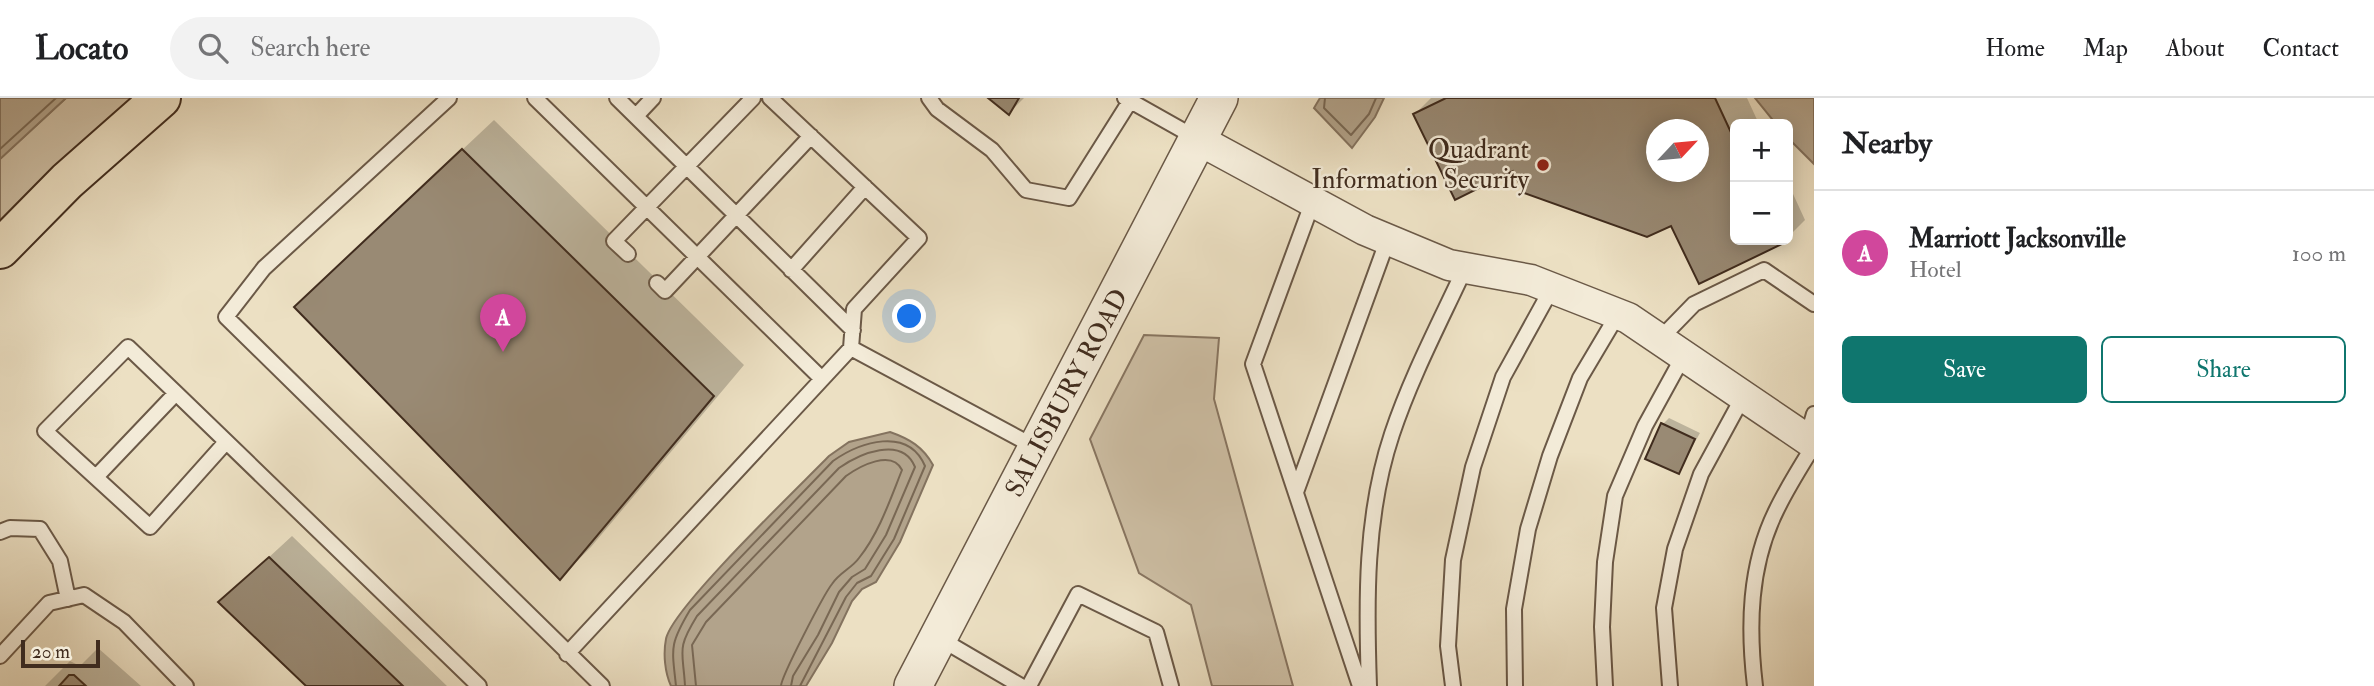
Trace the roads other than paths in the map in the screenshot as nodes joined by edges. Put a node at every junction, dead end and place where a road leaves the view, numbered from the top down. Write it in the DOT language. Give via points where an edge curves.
graph roads {
  1 [pos="161,98"];
  2 [pos="449,98"];
  3 [pos="535,98"];
  4 [pos="617,98"];
  5 [pos="653,98"];
  6 [pos="753,98"];
  7 [pos="770,98"];
  8 [pos="929,98"];
  9 [pos="1219,98"];
  10 [pos="1129,99"];
  11 [pos="636,116"];
  12 [pos="811,136"];
  13 [pos="1199,140"];
  14 [pos="685,166"];
  15 [pos="865,187"];
  16 [pos="1313,201"];
  17 [pos="646,207"];
  18 [pos="737,215"];
  19 [pos="1388,239"];
  20 [pos="0,249"];
  21 [pos="628,254"];
  22 [pos="697,257"];
  23 [pos="1465,268"];
  24 [pos="792,270"];
  25 [pos="657,283"];
  26 [pos="1552,288"];
  27 [pos="1814,304"];
  28 [pos="1618,314"];
  29 [pos="853,330"];
  30 [pos="1672,347"];
  31 [pos="851,348"];
  32 [pos="822,379"];
  33 [pos="176,393"];
  34 [pos="1744,395"];
  35 [pos="1812,435"];
  36 [pos="226,442"];
  37 [pos="1038,449"];
  38 [pos="96,477"];
  39 [pos="1296,492"];
  40 [pos="0,533"];
  41 [pos="68,599"];
  42 [pos="939,638"];
  43 [pos="567,654"];
  44 [pos="0,656"];
  45 [pos="186,686"];
  46 [pos="479,686"];
  47 [pos="602,686"];
  48 [pos="914,686"];
  49 [pos="1021,686"];
  50 [pos="1029,686"];
  51 [pos="1171,686"];
  52 [pos="1360,686"];
  53 [pos="1369,686"];
  54 [pos="1453,686"];
  55 [pos="1515,686"];
  56 [pos="1605,686"];
  57 [pos="1670,686"];
  58 [pos="1755,686"];
  1 -- 20 [label="highway" via="67,181"];
  2 -- 43 [label="lane" via="264,268 226,317"];
  3 -- 17 [label="lane"];
  4 -- 11 [label="lane"];
  5 -- 11 [label="lane"];
  6 -- 14 [label="lane"];
  7 -- 12 [label="lane"];
  8 -- 10 [label="lane" via="992,150 1026,190 1069,198"];
  9 -- 13 [label="street, SALISBURY ROAD"];
  10 -- 13 [label="lane"];
  11 -- 14 [label="lane"];
  12 -- 15 [label="lane"];
  12 -- 18 [label="lane"];
  13 -- 16 [label="street"];
  13 -- 37 [label="street, SALISBURY ROAD"];
  14 -- 17 [label="lane"];
  14 -- 18 [label="lane"];
  15 -- 24 [label="lane"];
  15 -- 29 [label="lane" via="919,237 855,309"];
  16 -- 19 [label="street"];
  16 -- 39 [label="lane" via="1253,364"];
  17 -- 21 [label="lane" via="614,241"];
  17 -- 22 [label="lane"];
  18 -- 22 [label="lane"];
  18 -- 24 [label="lane"];
  19 -- 23 [label="street"];
  19 -- 39 [label="lane"];
  22 -- 25 [label="lane" via="665,291"];
  22 -- 32 [label="lane"];
  23 -- 26 [label="street"];
  23 -- 53 [label="lane" via="1392,434 1373,518 1366,608"];
  24 -- 29 [label="lane"];
  26 -- 28 [label="street"];
  26 -- 54 [label="lane" via="1503,377 1473,467 1453,560 1448,646"];
  27 -- 30 [label="lane" via="1764,270 1694,304"];
  28 -- 30 [label="street"];
  28 -- 55 [label="lane" via="1580,378 1528,529 1514,609"];
  29 -- 31 [label="lane"];
  30 -- 34 [label="street"];
  30 -- 56 [label="lane" via="1615,496 1605,562"];
  31 -- 32 [label="lane"];
  31 -- 37 [label="lane"];
  32 -- 43 [label="lane"];
  33 -- 36 [label="lane"];
  33 -- 38 [label="lane"];
  33 -- 38 [label="lane" via="128,347 45,431"];
  34 -- 35 [label="street"];
  34 -- 57 [label="lane" via="1701,474 1675,549 1664,608"];
  35 -- 58 [label="lane" via="1775,512 1757,569 1749,630"];
  36 -- 38 [label="lane" via="150,527"];
  36 -- 46 [label="lane"];
  37 -- 42 [label="street, SALISBURY ROAD"];
  39 -- 52 [label="lane"];
  40 -- 41 [label="lane" via="10,528 40,529 60,561"];
  41 -- 44 [label="lane" via="49,603"];
  41 -- 45 [label="lane" via="84,595 124,622"];
  42 -- 48 [label="street, SALISBURY ROAD"];
  42 -- 49 [label="lane"];
  43 -- 47 [label="lane"];
  50 -- 51 [label="lane" via="1079,594 1156,632"];
}
